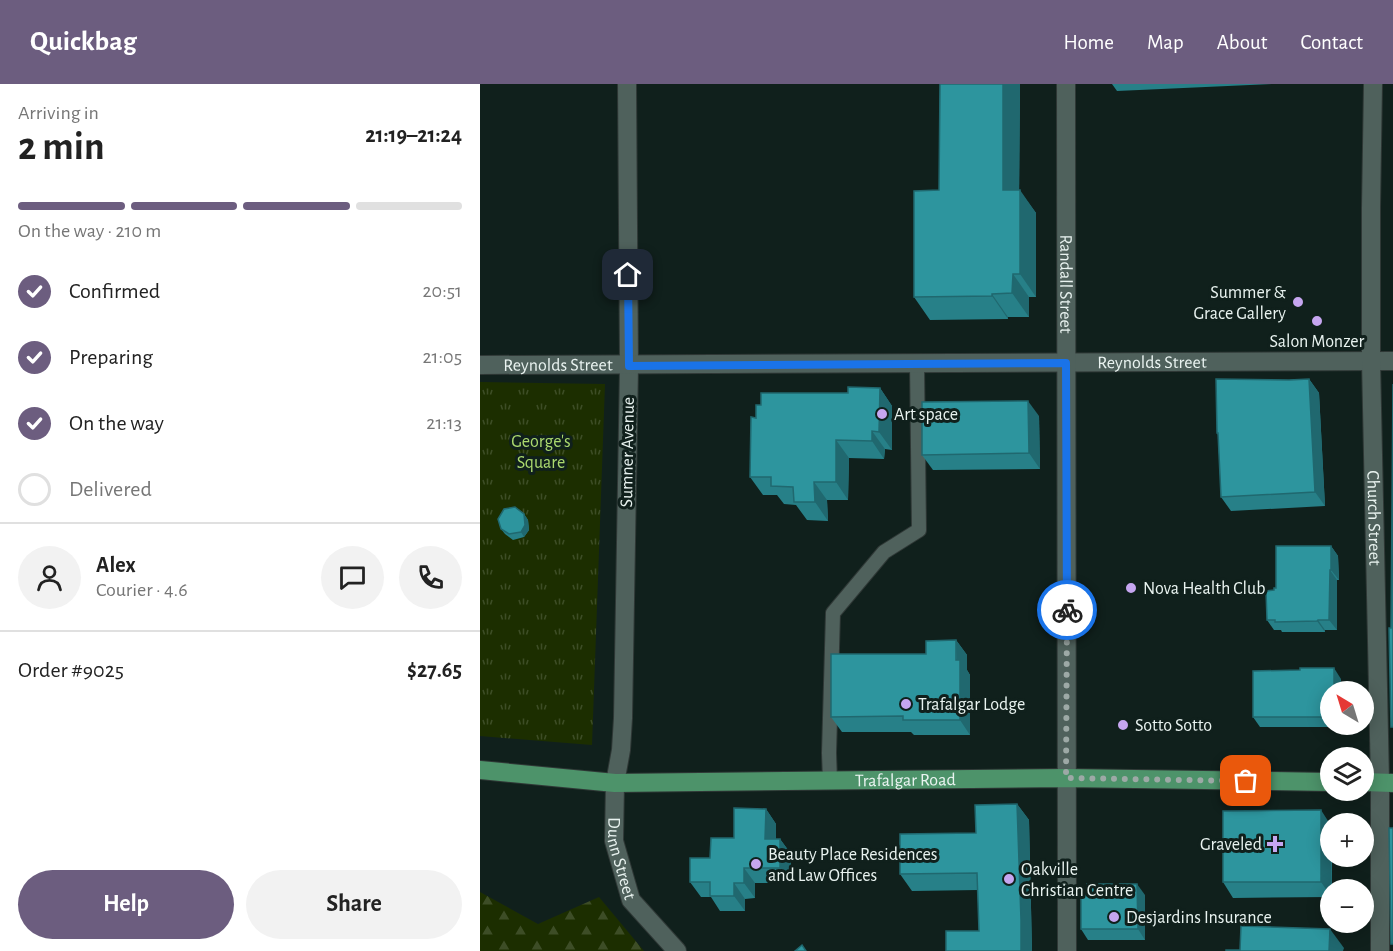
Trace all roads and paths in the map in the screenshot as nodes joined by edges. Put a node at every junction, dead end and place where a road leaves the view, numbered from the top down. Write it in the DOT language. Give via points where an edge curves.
graph roads {
  1 [pos="627,84"];
  2 [pos="1066,84"];
  3 [pos="1373,84"];
  4 [pos="1371,361"];
  5 [pos="1393,361"];
  6 [pos="1066,363"];
  7 [pos="917,364"];
  8 [pos="480,365"];
  9 [pos="629,366"];
  10 [pos="480,770"];
  11 [pos="1066,778"];
  12 [pos="830,781"];
  13 [pos="1320,782"];
  14 [pos="1379,782"];
  15 [pos="615,783"];
  16 [pos="677,951"];
  17 [pos="1067,951"];
  18 [pos="1380,951"];
  1 -- 9 [label="street, Sumner Avenue"];
  2 -- 6 [label="street, Randall Street"];
  3 -- 4 [label="street, Church Street"];
  4 -- 5 [label="street, Reynolds Street"];
  4 -- 6 [label="street, Reynolds Street"];
  4 -- 14 [label="street, Church Street"];
  6 -- 7 [label="street, Reynolds Street"];
  6 -- 11 [label="street, Randall Street"];
  7 -- 9 [label="street, Reynolds Street"];
  7 -- 12 [label="lane" via="919,530 884,552 833,613"];
  8 -- 9 [label="street, Reynolds Street"];
  9 -- 15 [label="street, Sumner Avenue" via="623,718"];
  10 -- 15 [label="main road, Trafalgar Road"];
  11 -- 12 [label="main road, Trafalgar Road"];
  11 -- 13 [label="main road, Trafalgar Road"];
  11 -- 17 [label="street, Randall Street"];
  12 -- 15 [label="main road, Trafalgar Road"];
  14 -- 18 [label="street, Church Street"];
  15 -- 16 [label="street, Dunn Street" via="614,841 631,900"];
}
